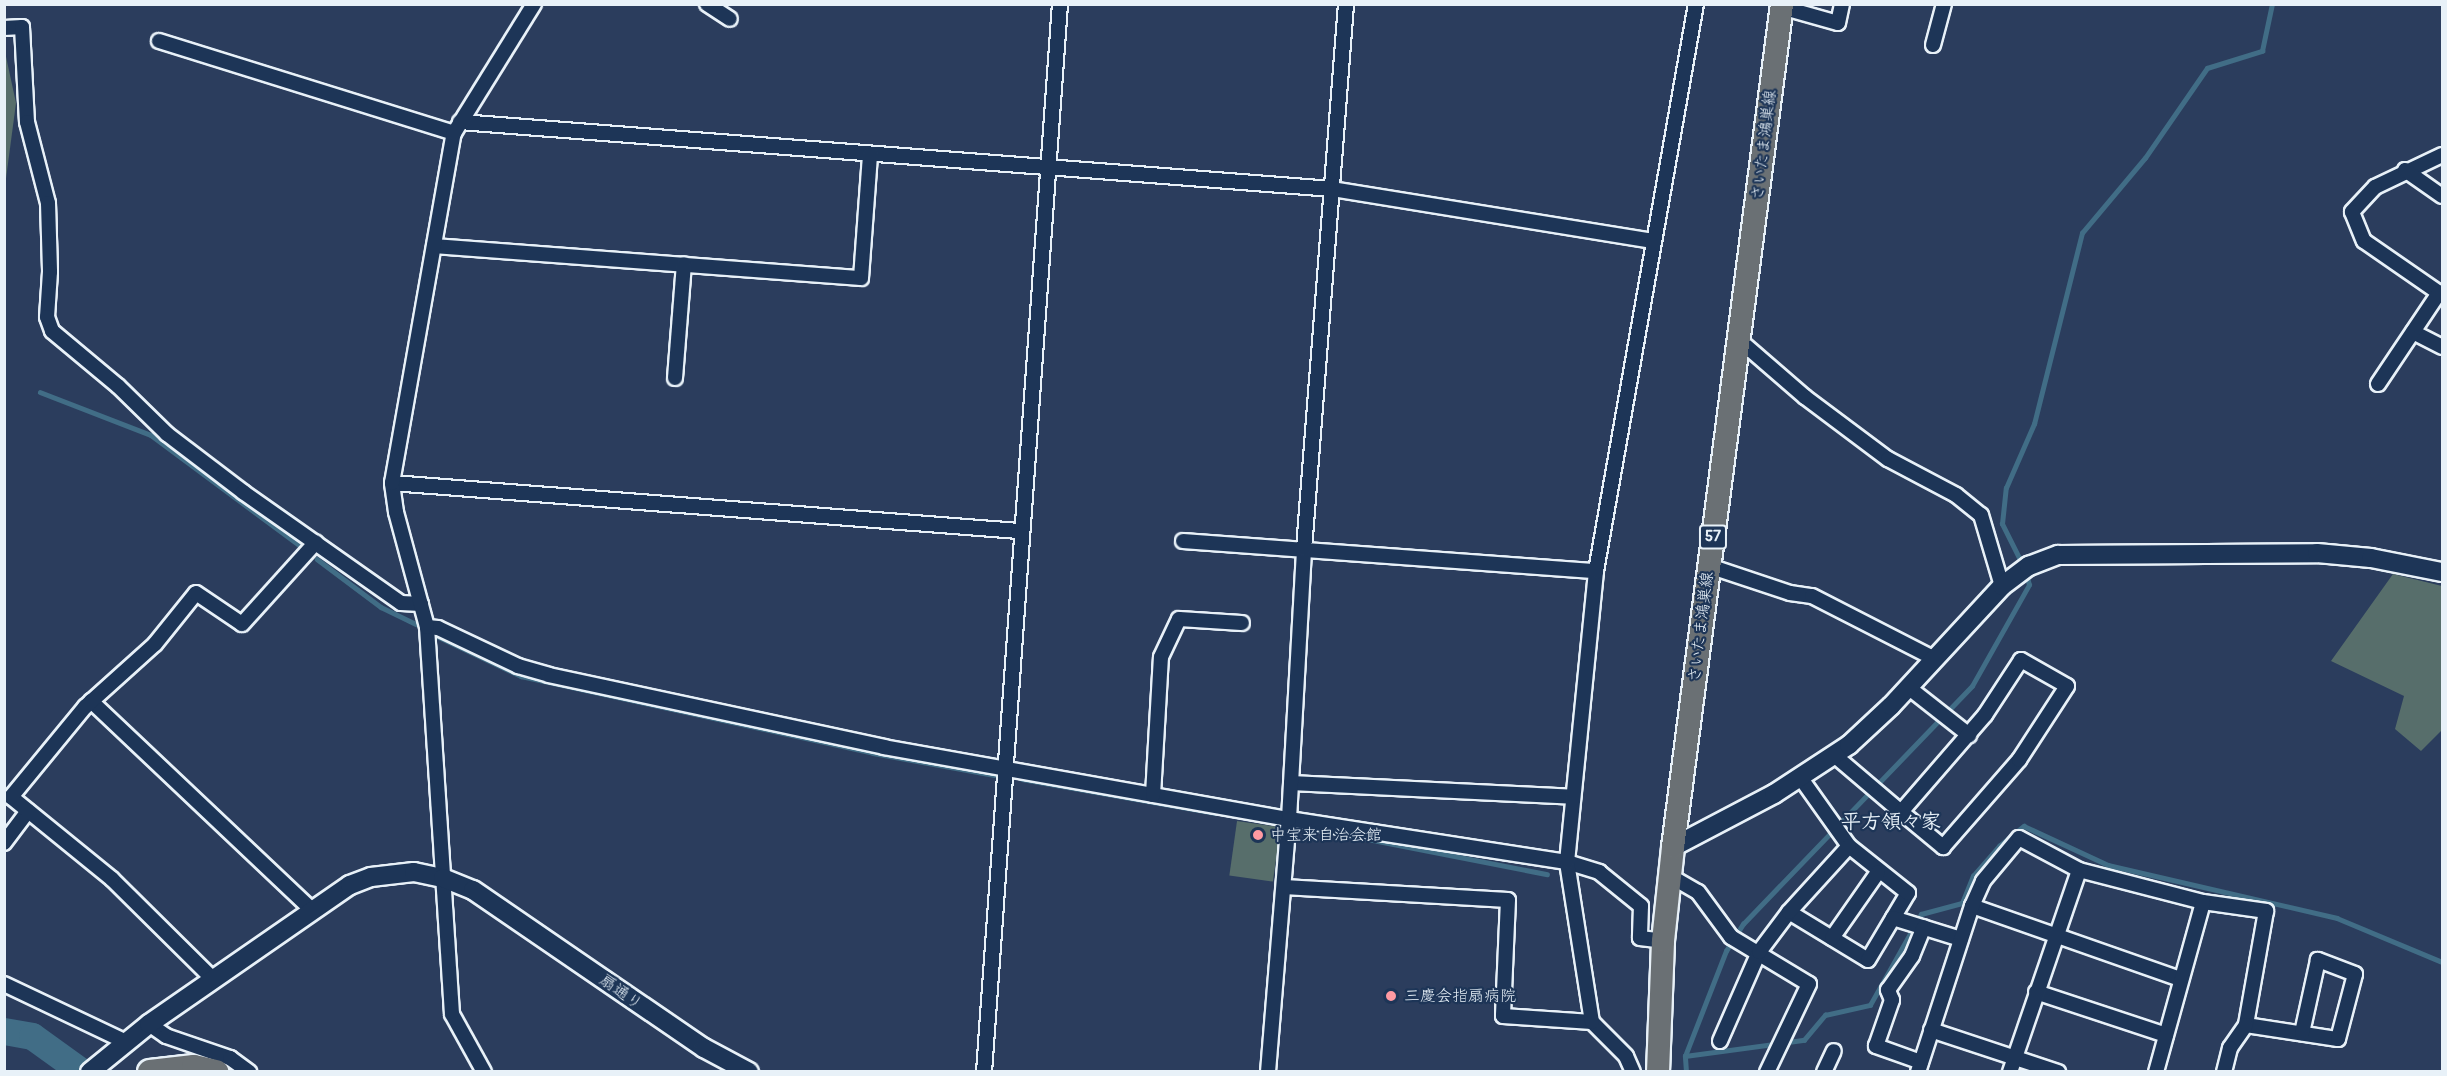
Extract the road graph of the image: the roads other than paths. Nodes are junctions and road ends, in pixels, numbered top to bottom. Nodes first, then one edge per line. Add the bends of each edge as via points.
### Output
1 (534, 4) edge
2 (707, 4) edge
3 (1060, 4) edge
4 (1346, 4) edge
5 (1696, 4) edge
6 (1842, 4) edge
7 (1944, 4) edge
8 (1782, 6) edge
9 (730, 19) dead end
10 (4, 28) edge
11 (159, 41) dead end
12 (1933, 45) dead end
13 (457, 127) junction
14 (870, 154) junction
15 (2442, 155) edge
16 (1047, 168) junction
17 (2405, 170) junction
18 (1332, 189) junction
19 (2442, 196) edge
20 (1654, 241) junction
21 (434, 246) junction
22 (684, 264) junction
23 (2441, 294) edge
24 (2413, 332) junction
25 (1738, 339) junction
26 (2442, 347) edge
27 (675, 378) dead end
28 (2378, 384) dead end
29 (392, 483) junction
30 (1019, 531) junction
31 (1183, 541) dead end
32 (316, 542) junction
33 (1304, 549) junction
34 (1709, 566) junction
35 (1596, 571) junction
36 (2442, 572) edge
37 (2002, 586) junction
38 (421, 604) junction
39 (1242, 623) dead end
40 (427, 627) junction
41 (1935, 659) junction
42 (1908, 687) junction
43 (91, 701) junction
44 (1969, 735) junction
45 (1834, 755) junction
46 (1005, 770) junction
47 (1800, 777) junction
48 (1291, 783) junction
49 (1153, 795) junction
50 (1574, 797) junction
51 (28, 811) junction
52 (1901, 812) junction
53 (1289, 819) junction
54 (4, 843) edge
55 (1850, 846) junction
56 (1673, 847) junction
57 (1567, 862) junction
58 (2079, 870) junction
59 (1878, 872) junction
60 (1670, 876) junction
61 (443, 878) junction
62 (1284, 887) junction
63 (2203, 902) junction
64 (1972, 906) junction
65 (312, 910) junction
66 (1789, 912) junction
67 (1893, 918) junction
68 (1924, 927) junction
69 (2054, 937) junction
70 (1832, 938) junction
71 (1961, 939) junction
72 (1663, 941) junction
73 (1760, 952) junction
74 (2181, 979) junction
75 (214, 981) junction
76 (4, 984) edge
77 (2036, 992) junction
78 (1592, 1022) junction
79 (149, 1024) junction
80 (2246, 1025) junction
81 (1931, 1030) junction
82 (2302, 1033) junction
83 (2166, 1035) junction
84 (1720, 1041) dead end
85 (126, 1042) junction
86 (1834, 1051) dead end
87 (2014, 1057) junction
88 (97, 1066) edge
89 (1919, 1067) edge
90 (150, 1071) edge
91 (216, 1071) edge
92 (249, 1071) edge
93 (484, 1071) edge
94 (749, 1071) edge
95 (984, 1071) edge
96 (1268, 1071) edge
97 (1633, 1071) edge
98 (1658, 1071) edge
99 (1767, 1071) edge
100 (1824, 1071) edge
101 (2010, 1071) edge
102 (2058, 1071) edge
103 (2156, 1071) edge
104 (2224, 1071) edge

1 - 13 street
2 - 9 street
3 - 16 street
4 - 18 street
5 - 20 street
6 - 8 street via 1838,22
7 - 12 street
8 - 25 main road, さいたま鴻巣線 / 57
10 - 32 street via 22,27 27,122 48,203 47,317 52,332 110,379 167,434
11 - 13 street
13 - 14 street
13 - 21 street
14 - 16 street
14 - 22 street via 861,278
15 - 17 street
16 - 18 street
16 - 30 street
17 - 19 street
17 - 23 street via 2375,187 2352,212 2364,241
18 - 20 street
18 - 33 street
20 - 35 street
21 - 22 street
21 - 29 street
22 - 27 street
23 - 24 street
24 - 26 street
24 - 28 street
25 - 34 main road, さいたま鴻巣線 / 57
25 - 37 street via 1805,397 1888,459 1956,495 1981,515
29 - 30 street
29 - 38 street
30 - 46 street
31 - 33 street
32 - 38 street via 401,603
32 - 43 street via 242,624 196,593 155,644
33 - 35 street
33 - 48 street
34 - 41 street via 1790,593 1812,596
34 - 56 main road, さいたま鴻巣線 / 57
35 - 50 street
36 - 37 street via 2371,558 2317,553 2114,552 2058,555 2029,566
37 - 41 street
38 - 40 street
39 - 49 street via 1179,619 1161,657
40 - 46 street via 438,628 518,666 549,675
40 - 61 street
41 - 42 street
42 - 44 street
42 - 45 street
43 - 51 street via 11,797
43 - 65 street
44 - 52 street
44 - 52 street via 2021,660 2067,686 2019,760 1943,848
45 - 47 street
45 - 52 street
46 - 49 street
46 - 95 street
47 - 55 street
47 - 56 street
48 - 50 street
48 - 53 street
49 - 53 street
50 - 57 street
51 - 54 street
51 - 75 street via 112,879
53 - 57 street
53 - 62 street
55 - 59 street
55 - 66 street
56 - 60 main road, さいたま鴻巣線 / 57
57 - 72 street via 1599,872 1641,906 1640,938
57 - 78 street
58 - 63 street
58 - 64 street via 2019,838 1983,881
58 - 69 street
59 - 67 street via 1908,893
59 - 70 street
60 - 72 main road, さいたま鴻巣線 / 57
60 - 73 street via 1698,892 1731,937
61 - 65 street, 扇通り via 414,872 371,877 350,885
61 - 93 street via 452,1014
61 - 94 street, 扇通り via 467,887 704,1048
62 - 78 street via 1508,900 1503,1016
62 - 96 street
63 - 74 street
63 - 80 street via 2266,911
64 - 69 street
64 - 71 street
65 - 75 street, 扇通り
66 - 70 street
66 - 73 street
67 - 68 street
67 - 70 street via 1868,960
68 - 71 street
68 - 89 street via 1912,956 1888,990 1892,1000 1876,1046
69 - 74 street
69 - 77 street
71 - 81 street
72 - 98 main road, さいたま鴻巣線 / 57
73 - 84 street
73 - 99 street via 1809,984
74 - 83 street
75 - 79 street, 扇通り
76 - 85 street
77 - 83 street
77 - 87 street
78 - 97 street via 1626,1056
79 - 85 street, 扇通り
79 - 92 street via 166,1036 230,1058
80 - 82 street
80 - 104 street via 2230,1048
81 - 87 street
81 - 89 street
82 - 82 street via 2338,1039 2355,974 2318,960
83 - 103 street
85 - 88 street, 扇通り
86 - 100 street
87 - 101 street
87 - 102 street
90 - 91 highway via 194,1067

